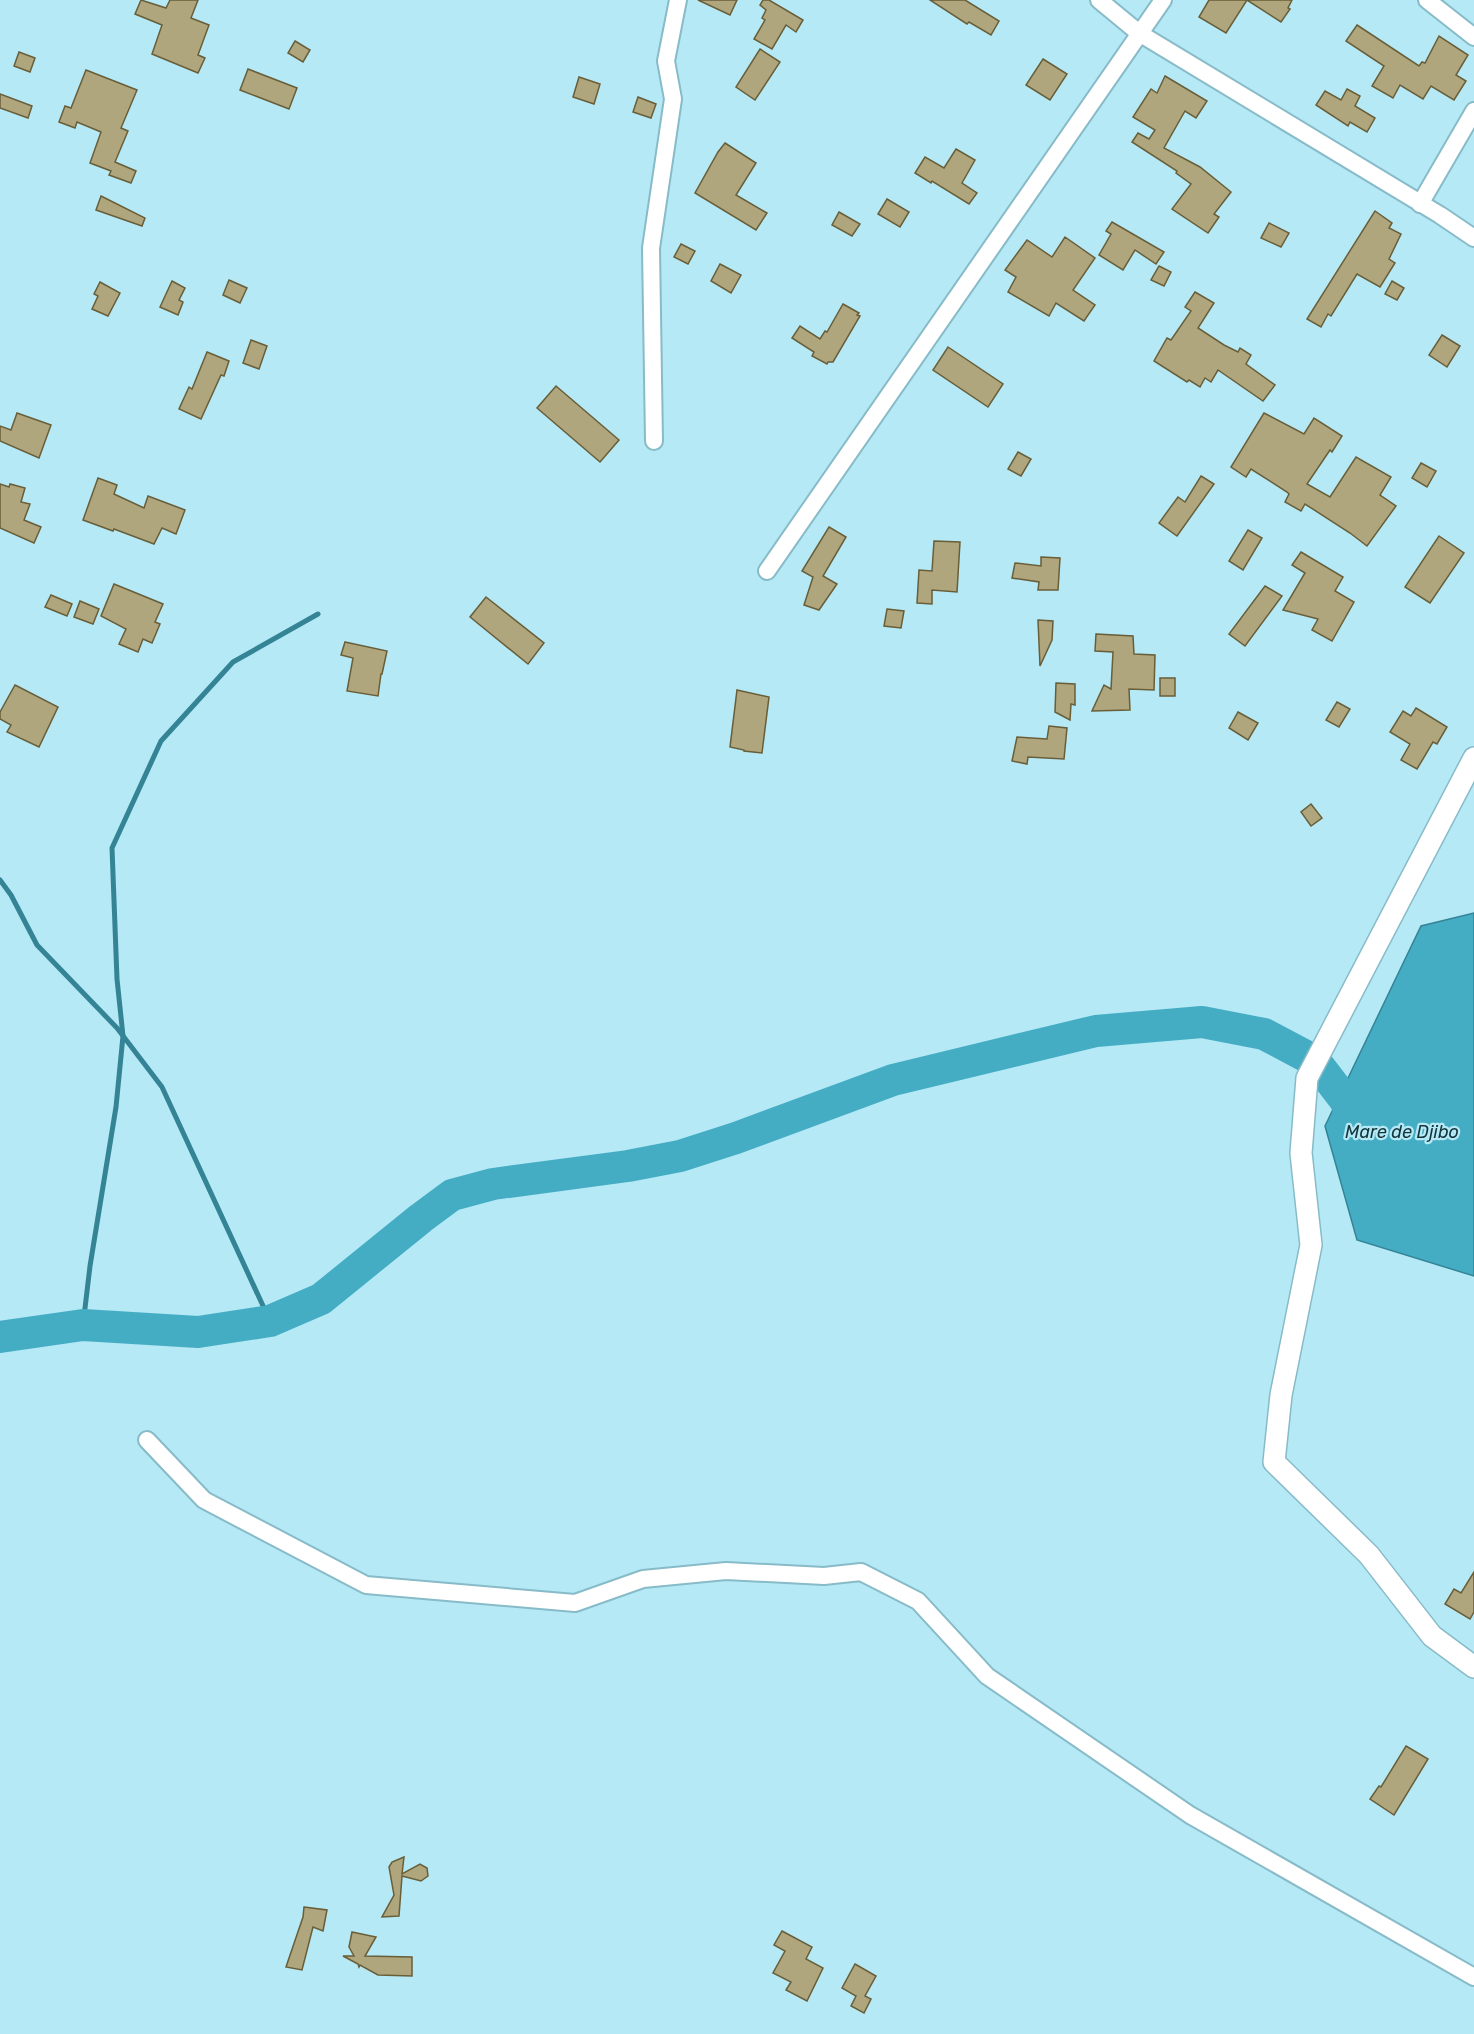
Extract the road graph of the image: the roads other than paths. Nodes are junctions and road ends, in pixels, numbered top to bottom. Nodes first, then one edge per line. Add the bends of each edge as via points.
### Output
1 (678, 0) edge
2 (1099, 0) edge
3 (1163, 0) edge
4 (1426, 0) edge
5 (1139, 33) junction
6 (1474, 37) edge
7 (1474, 111) edge
8 (1420, 204) junction
9 (1474, 238) edge
10 (654, 441) dead end
11 (767, 571) dead end
12 (1474, 758) edge
13 (147, 1440) dead end
14 (1474, 1667) edge
15 (1474, 1977) edge

1 - 10 street via 666,61 674,99 651,248
2 - 5 street
3 - 5 street
4 - 6 street
5 - 8 street
5 - 11 street
7 - 8 street
8 - 9 street
12 - 14 street via 1307,1078 1301,1153 1311,1245 1281,1395 1274,1462 1369,1555 1432,1636
13 - 15 street via 204,1500 366,1585 574,1603 643,1579 726,1571 824,1576 861,1572 918,1601 987,1676 1190,1815

